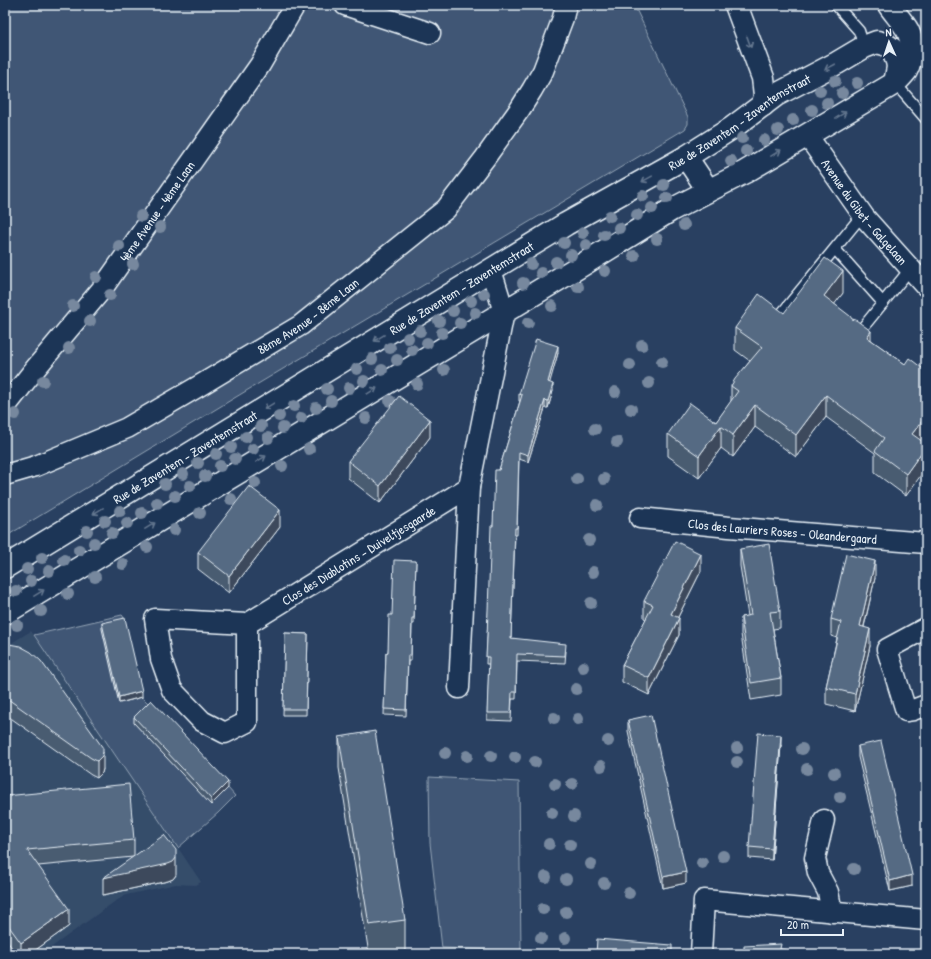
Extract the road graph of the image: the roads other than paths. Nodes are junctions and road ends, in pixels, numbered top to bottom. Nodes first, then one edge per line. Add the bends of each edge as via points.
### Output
1 (295, 5) edge
2 (345, 5) edge
3 (566, 5) edge
4 (736, 5) edge
5 (836, 5) edge
6 (893, 10) edge
7 (430, 33) dead end
8 (864, 47) junction
9 (895, 83) junction
10 (763, 105) junction
11 (926, 118) edge
12 (807, 135) junction
13 (686, 157) junction
14 (708, 190) junction
15 (863, 214) junction
16 (835, 249) junction
17 (911, 268) junction
18 (491, 270) junction
19 (926, 286) edge
20 (883, 303) junction
21 (504, 312) junction
22 (778, 318) edge
23 (856, 336) edge
24 (5, 407) edge
25 (5, 475) edge
26 (469, 486) junction
27 (640, 518) dead end
28 (926, 543) edge
29 (5, 567) edge
30 (5, 613) edge
31 (247, 624) junction
32 (926, 628) edge
33 (459, 688) dead end
34 (926, 705) edge
35 (824, 820) dead end
36 (832, 912) junction
37 (926, 920) edge
38 (701, 954) edge

1 - 24 street, 4ème Avenue - 4ème Laan via 260,65 102,289
2 - 7 street
3 - 25 street, 8ème Avenue - 8ème Laan via 542,71 532,90 446,209 301,325 127,428 36,466
4 -> 10 main road via 763,78
5 - 8 lane via 859,31
6 - 9 main road via 908,31 912,49 905,72
8 - 9 main road, Rue de Zaventem - Zaventemstraat via 877,42 892,49 898,67
8 -> 10 main road, Rue de Zaventem - Zaventemstraat via 776,95
9 - 11 lane
12 -> 9 main road
10 - 13 main road, Rue de Zaventem - Zaventemstraat
14 -> 12 main road via 745,172
12 - 15 street, Avenue du Gibet - Galgelaan
13 - 14 main road
13 -> 18 main road, Rue de Zaventem - Zaventemstraat via 566,224
14 - 21 main road
15 - 16 lane
15 - 17 street, Avenue du Gibet - Galgelaan
16 - 20 lane
16 - 22 lane
17 - 19 street, Avenue du Gibet - Galgelaan
17 - 20 lane
18 - 21 street
18 -> 29 main road, Rue de Zaventem - Zaventemstraat
20 - 23 lane
21 - 26 street
30 -> 21 main road
26 - 31 street, Clos des Diablotins - Duiveltjesgaarde
26 - 33 street
27 - 28 street, Clos des Lauriers Roses - Oleandergaard
31 - 31 street via 155,619 161,659 172,690 202,721 225,733 247,722
32 - 34 street via 887,649 906,711
35 - 36 street via 815,858 818,873 828,892
36 - 37 street
36 - 38 street via 704,900

